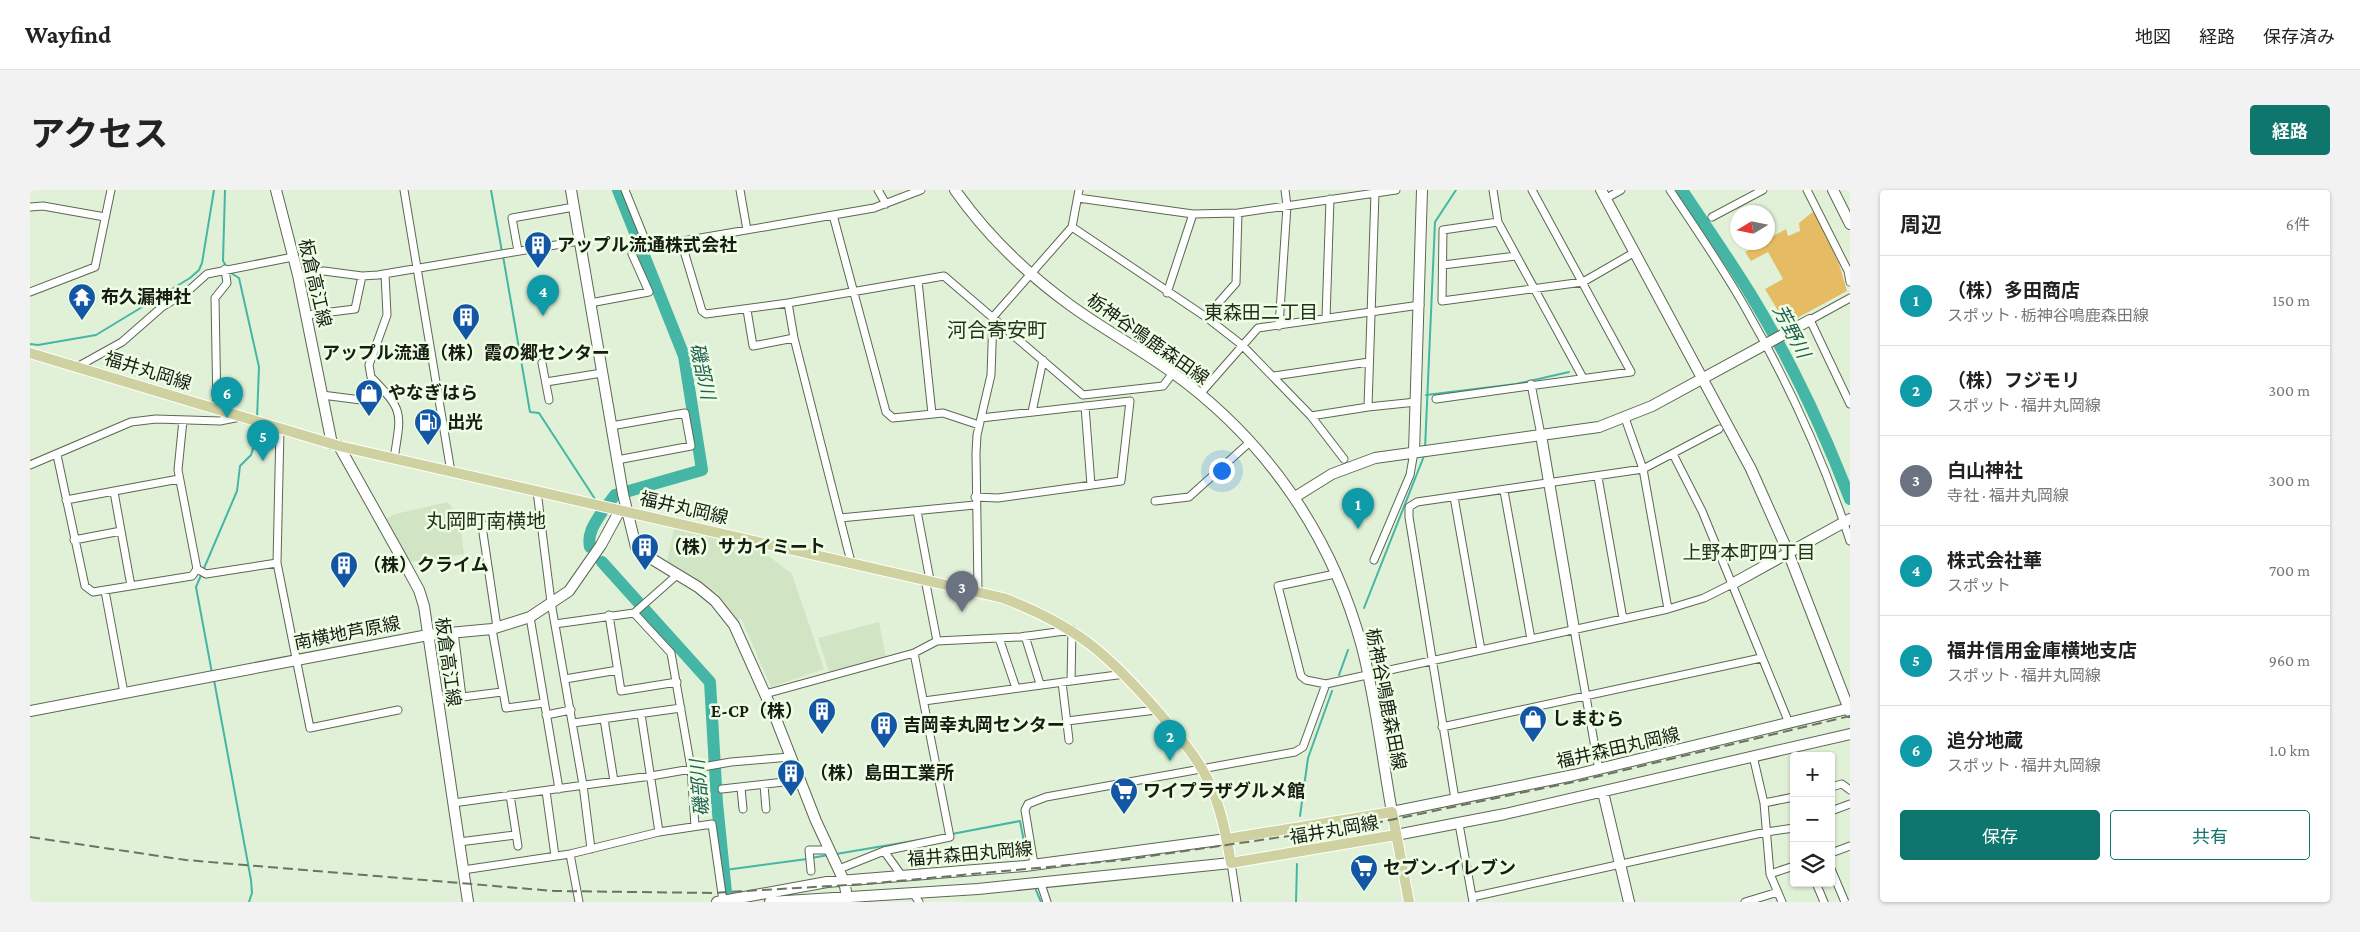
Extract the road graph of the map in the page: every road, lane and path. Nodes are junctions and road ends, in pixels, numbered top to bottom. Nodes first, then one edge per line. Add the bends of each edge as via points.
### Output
1 (110, 190) edge
2 (276, 190) edge
3 (404, 190) edge
4 (571, 190) edge
5 (625, 190) edge
6 (740, 190) edge
7 (878, 190) edge
8 (921, 190) edge
9 (955, 190) edge
10 (1079, 190) edge
11 (1285, 190) edge
12 (1396, 190) edge
13 (1422, 190) edge
14 (1493, 190) edge
15 (1532, 190) edge
16 (1621, 190) edge
17 (1670, 190) edge
18 (1763, 190) edge
19 (1807, 190) edge
20 (1833, 190) edge
21 (1375, 193) junction
22 (1603, 194) edge
23 (1078, 198) junction
24 (1330, 199) junction
25 (886, 204) junction
26 (1287, 206) junction
27 (574, 207) junction
28 (30, 208) edge
29 (1238, 213) junction
30 (1193, 214) junction
31 (833, 215) junction
32 (1712, 217) dead end
33 (105, 218) junction
34 (1498, 222) junction
35 (1850, 224) edge
36 (1072, 227) junction
37 (747, 230) junction
38 (579, 241) junction
39 (681, 242) junction
40 (518, 251) junction
41 (1634, 252) junction
42 (632, 254) dead end
43 (293, 256) junction
44 (1516, 256) junction
45 (1443, 265) junction
46 (225, 269) junction
47 (417, 269) junction
48 (386, 274) junction
49 (1031, 274) junction
50 (298, 275) junction
51 (362, 276) junction
52 (918, 281) junction
53 (1583, 282) junction
54 (1850, 282) edge
55 (1536, 289) junction
56 (30, 292) edge
57 (854, 292) junction
58 (1167, 292) junction
59 (1850, 298) edge
60 (590, 303) junction
61 (788, 303) junction
62 (1420, 305) junction
63 (747, 310) junction
64 (1370, 312) junction
65 (307, 315) junction
66 (994, 317) junction
67 (1206, 317) junction
68 (1326, 318) junction
69 (1810, 320) junction
70 (1279, 326) junction
71 (794, 338) junction
72 (1767, 344) junction
73 (1242, 345) junction
74 (30, 353) edge
75 (1043, 360) junction
76 (1369, 362) junction
77 (542, 363) dead end
78 (78, 367) junction
79 (602, 373) junction
80 (1173, 373) junction
81 (1274, 376) junction
82 (1583, 378) junction
83 (1702, 378) junction
84 (546, 382) junction
85 (1531, 384) junction
86 (383, 390) junction
87 (1200, 394) junction
88 (322, 396) junction
89 (1436, 399) dead end
90 (549, 400) dead end
91 (1416, 402) junction
92 (1850, 404) edge
93 (1085, 406) junction
94 (1368, 407) junction
95 (217, 409) junction
96 (1032, 412) junction
97 (932, 414) junction
98 (1311, 416) junction
99 (242, 417) junction
100 (1625, 418) junction
101 (183, 420) junction
102 (980, 421) junction
103 (611, 426) junction
104 (1719, 428) dead end
105 (280, 429) junction
106 (1541, 435) junction
107 (1250, 442) junction
108 (335, 445) junction
109 (1417, 452) junction
110 (1673, 454) junction
111 (57, 455) junction
112 (394, 459) junction
113 (1344, 459) dead end
114 (617, 460) junction
115 (30, 465) edge
116 (1643, 469) junction
117 (451, 472) junction
118 (1598, 477) junction
119 (179, 479) junction
120 (1549, 484) junction
121 (1091, 485) junction
122 (537, 491) junction
123 (1504, 491) junction
124 (114, 492) junction
125 (975, 497) junction
126 (1454, 497) junction
127 (1295, 498) junction
128 (66, 500) junction
129 (1154, 501) dead end
130 (975, 506) junction
131 (623, 510) junction
132 (917, 511) junction
133 (541, 517) junction
134 (840, 518) junction
135 (1847, 520) edge
136 (121, 531) junction
137 (74, 540) junction
138 (1850, 541) edge
139 (1788, 552) junction
140 (1374, 560) dead end
141 (851, 562) junction
142 (277, 563) junction
143 (197, 569) junction
144 (1335, 574) junction
145 (677, 575) junction
146 (928, 580) junction
147 (1732, 584) junction
148 (131, 586) junction
149 (105, 590) junction
150 (978, 590) junction
151 (552, 602) junction
152 (639, 609) junction
153 (1668, 609) junction
154 (609, 615) junction
155 (530, 617) junction
156 (1623, 619) junction
157 (555, 624) junction
158 (495, 628) junction
159 (1574, 629) junction
160 (1072, 630) junction
161 (454, 632) junction
162 (428, 635) junction
163 (1025, 636) junction
164 (999, 638) junction
165 (1531, 639) junction
166 (937, 641) junction
167 (1481, 650) junction
168 (914, 653) junction
169 (1761, 658) junction
170 (297, 659) junction
171 (1433, 661) junction
172 (618, 670) junction
173 (1125, 674) junction
174 (1368, 675) junction
175 (565, 679) junction
176 (1071, 680) junction
177 (677, 682) junction
178 (1062, 682) junction
179 (1040, 684) junction
180 (1326, 684) junction
181 (1016, 688) junction
182 (502, 692) junction
183 (124, 693) junction
184 (765, 694) junction
185 (462, 697) junction
186 (1585, 697) junction
187 (438, 700) junction
188 (924, 701) junction
189 (544, 703) junction
190 (681, 708) junction
191 (398, 710) dead end
192 (571, 710) junction
193 (1156, 710) junction
194 (1849, 710) edge
195 (30, 711) edge
196 (641, 714) junction
197 (546, 715) junction
198 (604, 719) junction
199 (1067, 721) junction
200 (573, 723) junction
201 (1789, 723) junction
202 (1442, 727) junction
203 (1850, 734) edge
204 (1069, 740) dead end
205 (1753, 756) junction
206 (790, 757) junction
207 (691, 768) junction
208 (1202, 769) junction
209 (1599, 770) junction
210 (651, 776) junction
211 (801, 780) junction
212 (614, 781) junction
213 (583, 785) junction
214 (764, 785) junction
215 (1835, 786) edge
216 (559, 788) junction
217 (741, 788) junction
218 (546, 790) junction
219 (722, 790) dead end
220 (1850, 790) edge
221 (1603, 792) junction
222 (510, 795) junction
223 (1790, 798) edge
224 (1455, 799) junction
225 (452, 803) junction
226 (1764, 803) junction
227 (1850, 804) edge
228 (743, 809) dead end
229 (766, 809) dead end
230 (1835, 810) edge
231 (1392, 812) junction
232 (1459, 824) junction
233 (695, 826) junction
234 (1790, 829) edge
235 (659, 832) junction
236 (1766, 832) junction
237 (516, 835) junction
238 (1396, 835) junction
239 (1227, 839) junction
240 (458, 842) junction
241 (518, 846) dead end
242 (1850, 846) edge
243 (591, 849) junction
244 (830, 850) junction
245 (884, 851) junction
246 (1835, 852) edge
247 (570, 854) junction
248 (555, 856) junction
249 (1231, 863) junction
250 (1620, 863) junction
251 (1034, 864) junction
252 (1790, 867) edge
253 (839, 869) junction
254 (463, 870) junction
255 (811, 871) dead end
256 (1770, 874) junction
257 (902, 876) junction
258 (1835, 878) edge
259 (844, 881) junction
260 (1041, 884) junction
261 (1818, 887) edge
262 (1778, 892) junction
263 (913, 893) junction
264 (848, 899) edge
265 (861, 899) edge
266 (1473, 899) edge
267 (1757, 900) edge
268 (723, 901) edge
269 (468, 902) edge
270 (579, 902) edge
271 (770, 902) edge
272 (919, 902) edge
273 (1047, 902) edge
274 (1237, 902) edge
275 (1409, 902) edge
276 (1629, 902) edge
277 (1744, 902) edge
278 (1782, 902) edge
279 (1824, 902) edge
280 (1845, 902) edge

1 - 33 street
2 - 43 main road, 板倉高江線
3 - 47 street
4 - 27 main road
5 - 39 street via 648,247
6 - 37 street
7 - 25 street
8 - 25 street
9 - 49 main road, 栃神谷鳴鹿森田線 via 979,222
10 - 23 street
11 - 26 street
12 - 21 street
13 - 62 main road
14 - 34 street
15 - 53 street
16 - 22 street
17 - 72 street
18 - 32 street
19 - 54 street via 1848,271
20 - 35 main road
21 - 24 street
21 - 64 street
22 - 41 main road
23 - 30 street
23 - 36 street
24 - 26 street
24 - 68 street
25 - 31 street
26 - 29 street
26 - 70 street
27 - 38 main road
27 - 40 street via 512,218
28 - 33 street via 44,206
29 - 30 street
29 - 67 street via 1236,283
30 - 58 street
31 - 37 street
31 - 57 street
33 - 56 street via 95,267
34 - 44 street
34 - 45 street via 1443,230
36 - 49 street
36 - 58 street
37 - 39 street
38 - 40 street
38 - 60 main road
39 - 63 street via 702,311 706,314
40 - 47 street
41 - 53 street
41 - 83 main road
42 - 60 street via 649,292
43 - 46 street
43 - 50 main road, 板倉高江線
44 - 45 street
44 - 55 street
45 - 55 street via 1442,301
46 - 78 street via 207,274 122,342
46 - 95 street via 226,283 215,298
47 - 48 street
47 - 117 street
48 - 51 street
48 - 86 street via 387,315 369,365 371,377
49 - 66 street
49 - 80 main road, 栃神谷鳴鹿森田線 via 1070,305
50 - 51 street via 324,271
50 - 65 main road, 板倉高江線
51 - 65 street via 355,309
52 - 57 street
52 - 66 street via 944,276
52 - 97 street
53 - 55 street
53 - 82 street via 1631,372
55 - 82 street
57 - 61 street
57 - 97 street via 886,412 893,418
58 - 67 street
59 - 69 street
60 - 79 main road
61 - 63 street
61 - 71 street
62 - 64 street
62 - 91 main road
63 - 71 street via 753,346
64 - 68 street
64 - 76 street
65 - 88 main road, 板倉高江線
66 - 75 street
66 - 102 street via 991,375
67 - 73 street
68 - 70 street
69 - 72 main road
69 - 92 street
70 - 73 street via 1258,328
71 - 134 street
72 - 83 main road
72 - 135 street
73 - 81 street
73 - 87 street
74 - 78 main road, 福井丸岡線
75 - 80 street via 1083,394 1163,386
75 - 96 street
76 - 81 street
76 - 94 street
77 - 84 street
78 - 95 main road, 福井丸岡線
79 - 84 street
79 - 103 main road
80 - 87 main road, 栃神谷鳴鹿森田線
81 - 98 street
82 - 85 street
83 - 100 main road
83 - 139 main road via 1751,469
84 - 90 street
85 - 89 street
85 - 106 street
86 - 88 street via 369,401
86 - 112 street via 398,413
87 - 107 main road, 栃神谷鳴鹿森田線
88 - 108 main road, 板倉高江線
91 - 94 street
91 - 109 main road
93 - 96 street
93 - 121 street
93 - 121 street via 1130,401 1121,481
94 - 98 street
95 - 99 main road, 福井丸岡線
96 - 102 street
97 - 102 street via 943,413
98 - 113 street
99 - 101 street via 220,421
99 - 105 main road, 福井丸岡線
100 - 106 main road via 1599,426
100 - 116 street
101 - 111 street via 131,422
101 - 119 street
102 - 125 street
103 - 114 main road
103 - 114 street via 685,414 690,446
104 - 110 street
105 - 108 main road, 福井丸岡線
105 - 142 street
106 - 109 main road
106 - 120 main road
107 - 127 main road, 栃神谷鳴鹿森田線
107 - 129 street via 1189,497
108 - 112 main road, 福井丸岡線
108 - 162 main road, 板倉高江線 via 419,590
109 - 127 main road via 1352,465
109 - 140 street
110 - 116 street
110 - 147 street via 1702,511
111 - 115 street
111 - 128 street
112 - 117 main road, 福井丸岡線
114 - 131 main road
116 - 118 street
116 - 153 street
117 - 122 main road, 福井丸岡線
118 - 120 street
118 - 156 street
119 - 124 street
119 - 143 street
120 - 123 street
120 - 159 main road
121 - 125 street via 998,498
122 - 131 main road, 福井丸岡線
122 - 133 street
123 - 126 street
123 - 165 street
124 - 128 street
124 - 136 street
125 - 130 street
126 - 167 street
126 - 171 street via 1417,502 1410,507
127 - 144 main road, 栃神谷鳴鹿森田線 via 1321,540
128 - 137 street
130 - 132 street
130 - 150 street
131 - 141 main road, 福井丸岡線
131 - 145 main road via 636,547
131 - 151 main road, 南横地芦原線 via 569,591
132 - 134 street
132 - 146 street
133 - 151 street
133 - 158 street via 482,526
134 - 141 street
135 - 138 street
135 - 139 main road
136 - 137 street
136 - 148 street
137 - 149 street via 85,586 94,592
139 - 147 main road
139 - 194 main road
141 - 146 main road, 福井丸岡線
142 - 143 street via 206,574
142 - 170 street
143 - 148 street via 192,576
144 - 174 main road, 栃神谷鳴鹿森田線 via 1354,622
144 - 180 street via 1278,586 1301,676
145 - 152 street
145 - 184 main road via 715,601 734,624
146 - 150 main road, 福井丸岡線
146 - 166 street
147 - 153 street via 1704,598
147 - 169 street
148 - 149 street
149 - 183 street
150 - 160 main road, 福井丸岡線 via 1023,606
151 - 155 main road, 南横地芦原線
151 - 157 street
152 - 154 street
152 - 177 street via 671,653
153 - 156 street
154 - 157 street
154 - 172 street
155 - 158 main road, 南横地芦原線
155 - 189 street
156 - 159 street
157 - 175 street
158 - 161 main road, 南横地芦原線
158 - 182 street
159 - 165 street
159 - 186 street
160 - 163 street
160 - 173 main road, 福井丸岡線
160 - 176 street
161 - 162 main road, 南横地芦原線
161 - 185 street
162 - 170 main road, 南横地芦原線
162 - 187 main road, 板倉高江線
163 - 164 street
163 - 179 street
164 - 166 street
164 - 181 street
165 - 167 street
166 - 168 street
167 - 171 street
168 - 184 street
168 - 188 street
169 - 186 street
169 - 201 street
170 - 183 main road, 南横地芦原線
170 - 191 street via 310,728
171 - 174 street
171 - 202 street
172 - 175 street
172 - 177 street via 621,691
173 - 176 street
173 - 193 main road, 福井丸岡線
174 - 180 street
174 - 231 main road, 栃神谷鳴鹿森田線
175 - 192 street
176 - 178 street
177 - 190 street
178 - 179 street
178 - 199 street
179 - 181 street
180 - 208 street via 1303,747 1295,752
181 - 188 street
182 - 185 street
182 - 189 street via 506,708
183 - 195 main road, 南横地芦原線
184 - 206 main road
185 - 187 street
186 - 202 street
186 - 209 street
187 - 225 main road, 板倉高江線
188 - 245 street via 950,837
189 - 197 street
190 - 196 street
190 - 207 street
192 - 197 street
192 - 200 street
193 - 199 street
193 - 208 main road, 福井丸岡線
194 - 201 main road, 福井森田丸岡線
196 - 198 street
196 - 210 street
197 - 216 street
198 - 200 street
198 - 212 street
199 - 204 street
200 - 213 street
201 - 209 main road, 福井森田丸岡線
202 - 224 street
203 - 205 main road
205 - 221 main road
205 - 226 street
206 - 207 street
206 - 211 main road
207 - 210 street
207 - 233 street
208 - 239 main road, 福井丸岡線 via 1218,805
208 - 251 street via 1046,797 1030,803 1025,812
209 - 224 main road, 福井森田丸岡線
210 - 212 street
210 - 235 street
211 - 214 street
211 - 244 main road
212 - 213 street
213 - 216 street
213 - 243 street
214 - 217 street
214 - 229 street
215 - 220 street via 1842,784
216 - 218 street
217 - 219 street
217 - 228 street
218 - 222 street
218 - 248 street
221 - 232 main road
221 - 250 main road
222 - 225 street
222 - 237 street
223 - 226 street
224 - 231 main road, 福井森田丸岡線
225 - 240 main road, 板倉高江線
226 - 236 street
227 - 230 street
231 - 238 main road, 福井丸岡線
231 - 239 main road, 福井丸岡線
232 - 238 main road
232 - 266 street
233 - 235 street
233 - 268 street via 712,824
234 - 236 street
235 - 243 street
236 - 250 street
236 - 256 street
237 - 240 street
237 - 241 street
238 - 249 main road, 福井丸岡線
238 - 275 main road
239 - 249 main road, 福井丸岡線
239 - 251 main road, 福井森田丸岡線
240 - 254 main road, 板倉高江線
242 - 246 street
243 - 247 street
244 - 253 main road
244 - 255 street via 809,850
245 - 253 street
245 - 257 street
247 - 248 street
247 - 270 street
248 - 254 street
249 - 260 main road, 福井森田丸岡線
249 - 274 street
250 - 266 street
250 - 276 main road
251 - 257 main road, 福井森田丸岡線
252 - 256 street
253 - 259 main road
254 - 269 main road, 板倉高江線
256 - 262 street
257 - 259 main road, 福井森田丸岡線
258 - 280 street
259 - 264 main road
259 - 268 main road, 福井森田丸岡線
260 - 263 main road, 福井森田丸岡線
260 - 273 street
261 - 279 street
262 - 267 street
262 - 278 street
263 - 265 main road, 福井森田丸岡線
263 - 272 street
264 - 265 main road, 福井森田丸岡線
264 - 271 main road, 福井森田丸岡線
267 - 277 street

